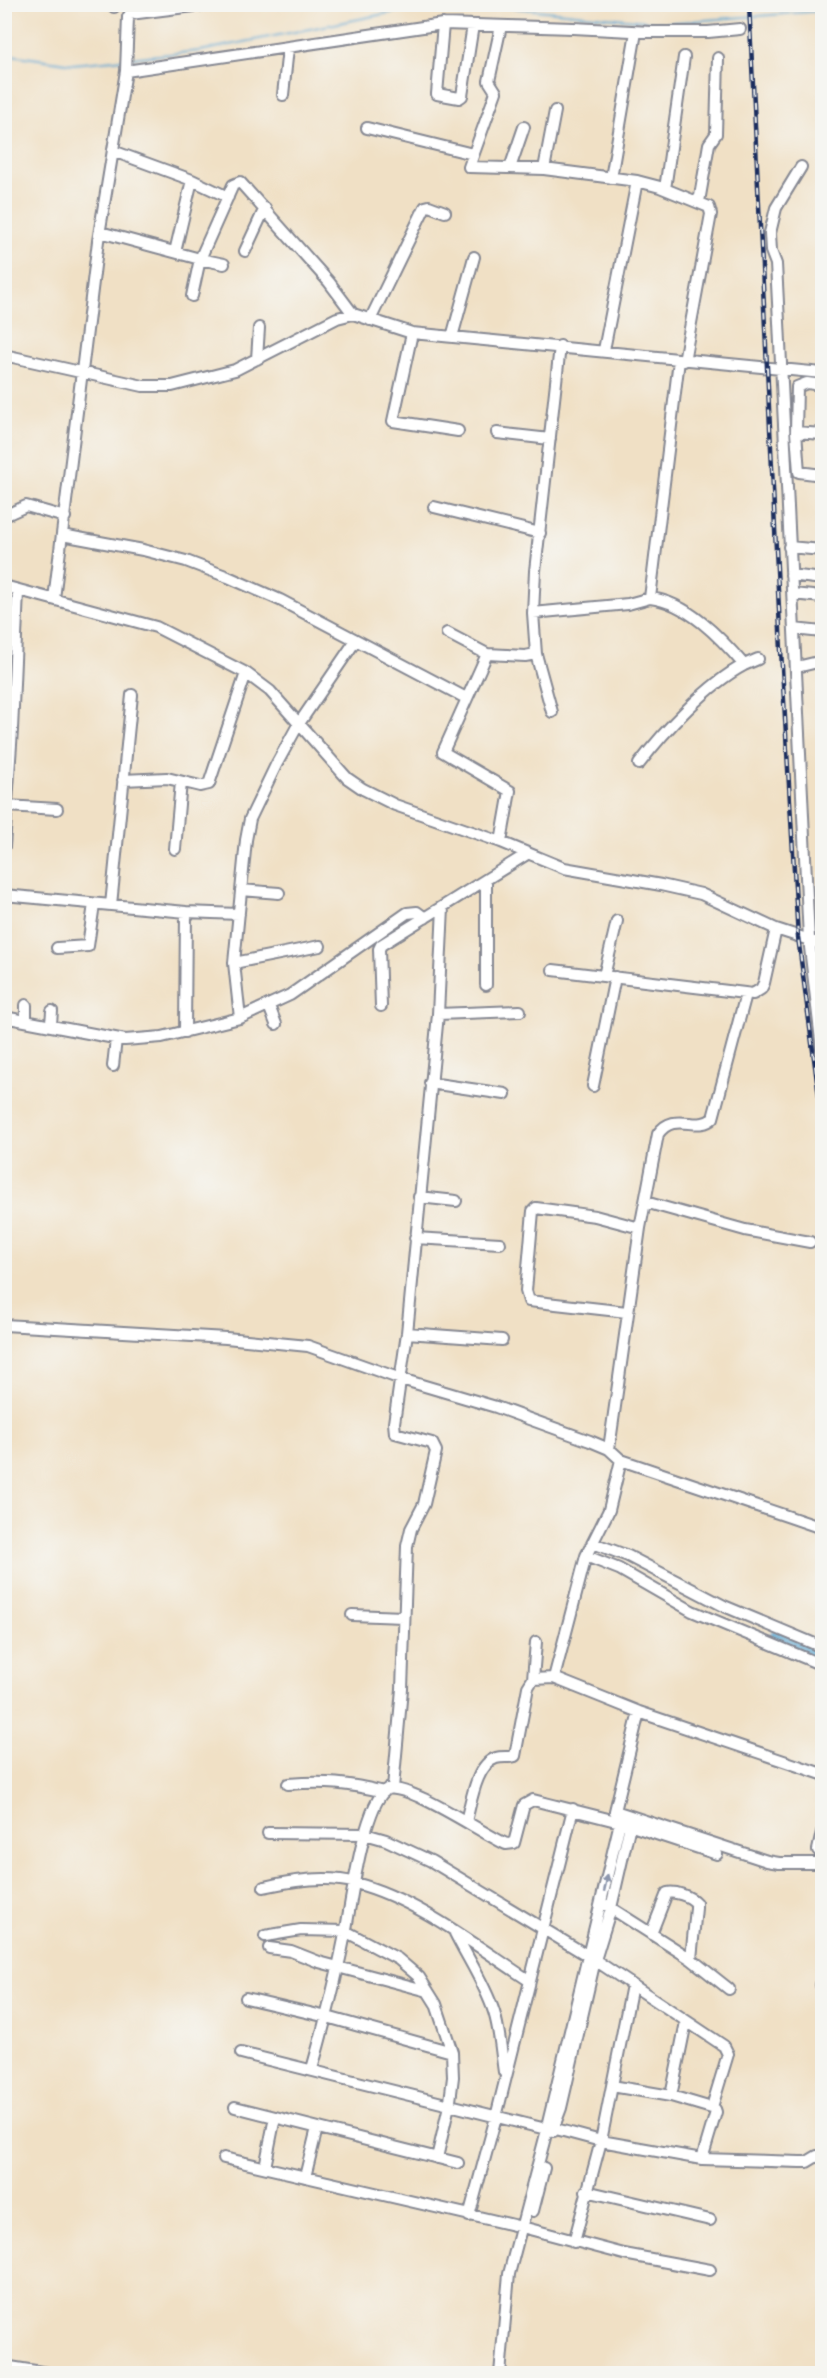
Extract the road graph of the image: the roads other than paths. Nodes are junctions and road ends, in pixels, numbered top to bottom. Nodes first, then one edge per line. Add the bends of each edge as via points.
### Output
1 (210, 4) edge
2 (159, 7) edge
3 (443, 24) junction
4 (473, 25) junction
5 (501, 26) junction
6 (740, 29) dead end
7 (636, 32) junction
8 (288, 48) junction
9 (684, 57) dead end
10 (718, 58) dead end
11 (126, 67) junction
12 (283, 95) dead end
13 (555, 111) dead end
14 (524, 127) dead end
15 (367, 128) dead end
16 (113, 151) junction
17 (473, 154) junction
18 (801, 167) dead end
19 (510, 168) junction
20 (544, 169) junction
21 (612, 178) junction
22 (192, 180) junction
23 (637, 181) junction
24 (665, 189) junction
25 (228, 197) junction
26 (699, 202) junction
27 (265, 208) junction
28 (445, 212) dead end
29 (100, 232) junction
30 (244, 251) dead end
31 (175, 252) junction
32 (474, 257) dead end
33 (200, 259) junction
34 (224, 264) dead end
35 (192, 296) dead end
36 (353, 314) junction
37 (370, 320) junction
38 (259, 328) dead end
39 (412, 333) junction
40 (452, 337) junction
41 (560, 346) junction
42 (604, 350) junction
43 (4, 355) edge
44 (257, 359) junction
45 (682, 360) junction
46 (781, 369) junction
47 (81, 373) junction
48 (822, 373) edge
49 (822, 385) edge
50 (458, 430) dead end
51 (796, 432) junction
52 (497, 433) dead end
53 (822, 434) edge
54 (550, 439) junction
55 (822, 475) edge
56 (434, 507) dead end
57 (4, 516) edge
58 (65, 517) junction
59 (540, 533) junction
60 (62, 535) junction
61 (789, 547) junction
62 (822, 550) edge
63 (791, 575) junction
64 (822, 579) edge
65 (4, 586) edge
66 (18, 591) junction
67 (793, 594) junction
68 (650, 597) junction
69 (822, 597) edge
70 (54, 599) junction
71 (533, 613) junction
72 (794, 629) junction
73 (822, 632) edge
74 (447, 633) dead end
75 (356, 640) junction
76 (487, 654) junction
77 (531, 655) junction
78 (758, 659) dead end
79 (822, 661) edge
80 (742, 662) junction
81 (797, 666) junction
82 (246, 673) junction
83 (132, 695) dead end
84 (466, 698) junction
85 (552, 712) dead end
86 (298, 725) junction
87 (8, 730) edge
88 (639, 764) dead end
89 (123, 780) junction
90 (182, 782) junction
91 (7, 806) junction
92 (57, 809) dead end
93 (505, 843) junction
94 (4, 847) edge
95 (175, 849) dead end
96 (524, 852) junction
97 (486, 880) junction
98 (241, 890) junction
99 (279, 893) dead end
100 (4, 895) edge
101 (94, 904) junction
102 (111, 905) junction
103 (443, 907) junction
104 (186, 912) junction
105 (239, 914) junction
106 (421, 915) junction
107 (617, 921) dead end
108 (776, 929) junction
109 (809, 939) junction
110 (822, 944) edge
111 (320, 946) dead end
112 (57, 948) dead end
113 (234, 963) junction
114 (553, 970) dead end
115 (610, 976) junction
116 (486, 985) dead end
117 (746, 994) junction
118 (26, 1005) dead end
119 (381, 1006) dead end
120 (52, 1011) dead end
121 (520, 1011) dead end
122 (819, 1012) edge
123 (438, 1014) junction
124 (4, 1017) edge
125 (240, 1018) junction
126 (26, 1021) junction
127 (51, 1024) junction
128 (185, 1032) junction
129 (116, 1045) junction
130 (822, 1050) edge
131 (113, 1066) dead end
132 (430, 1083) junction
133 (593, 1086) dead end
134 (506, 1094) dead end
135 (419, 1197) junction
136 (456, 1201) dead end
137 (645, 1202) junction
138 (640, 1227) junction
139 (415, 1238) junction
140 (810, 1242) dead end
141 (500, 1243) dead end
142 (627, 1312) junction
143 (4, 1325) edge
144 (406, 1337) junction
145 (502, 1340) dead end
146 (401, 1379) junction
147 (609, 1449) junction
148 (621, 1460) junction
149 (822, 1528) edge
150 (589, 1550) junction
151 (352, 1615) dead end
152 (403, 1617) junction
153 (536, 1642) dead end
154 (822, 1647) edge
155 (822, 1665) edge
156 (554, 1678) junction
157 (532, 1679) junction
158 (639, 1712) junction
159 (822, 1774) edge
160 (288, 1784) dead end
161 (388, 1790) junction
162 (573, 1809) junction
163 (620, 1818) junction
164 (466, 1821) junction
165 (822, 1832) edge
166 (268, 1833) dead end
167 (365, 1834) junction
168 (818, 1850) dead end
169 (717, 1854) dead end
170 (822, 1863) edge
171 (353, 1882) junction
172 (264, 1887) dead end
173 (606, 1905) junction
174 (543, 1930) junction
175 (345, 1931) junction
176 (292, 1932) junction
177 (454, 1932) junction
178 (651, 1935) junction
179 (265, 1936) dead end
180 (269, 1948) dead end
181 (291, 1951) junction
182 (591, 1958) junction
183 (691, 1959) junction
184 (336, 1966) junction
185 (530, 1981) junction
186 (632, 1985) junction
187 (729, 1989) dead end
188 (428, 1991) junction
189 (246, 1998) dead end
190 (327, 2017) junction
191 (686, 2022) junction
192 (452, 2052) junction
193 (241, 2053) dead end
194 (312, 2069) junction
195 (505, 2079) junction
196 (612, 2086) junction
197 (670, 2096) junction
198 (448, 2102) junction
199 (235, 2107) dead end
200 (712, 2107) junction
201 (497, 2114) junction
202 (275, 2117) junction
203 (550, 2127) junction
204 (317, 2128) junction
205 (601, 2140) junction
206 (224, 2157) dead end
207 (822, 2157) edge
208 (437, 2158) junction
209 (702, 2159) junction
210 (458, 2163) dead end
211 (265, 2167) junction
212 (305, 2177) junction
213 (586, 2192) junction
214 (469, 2217) junction
215 (710, 2220) dead end
216 (520, 2236) junction
217 (574, 2242) junction
218 (710, 2271) dead end
219 (4, 2366) edge
220 (32, 2372) edge
221 (54, 2373) edge
222 (500, 2373) edge

1 - 2 street
2 - 11 street via 130,14
3 - 4 street
3 - 4 street via 437,94 459,98
3 - 8 street
4 - 5 street
5 - 7 street
5 - 17 street via 489,81 496,92
6 - 7 street
7 - 21 street
8 - 11 street
8 - 12 street
9 - 24 street
10 - 26 street via 716,134 709,144
11 - 16 street
13 - 20 street
14 - 19 street
15 - 17 street
16 - 22 street
16 - 29 street
17 - 19 street via 470,168
18 - 46 street via 777,208 770,233 776,264
19 - 20 street
20 - 21 street
21 - 23 street
22 - 25 street
22 - 31 street
23 - 24 street
23 - 42 street
24 - 26 street
25 - 27 street via 233,184 240,182
25 - 33 street
26 - 45 street via 709,207 711,214
27 - 30 street
27 - 36 street
28 - 37 street via 425,207
29 - 31 street
29 - 47 street
31 - 33 street
32 - 40 street
33 - 34 street
33 - 35 street
36 - 37 street
36 - 44 street via 337,318
37 - 39 street
38 - 44 street
39 - 40 street
39 - 50 street via 393,421
40 - 41 street
41 - 42 street
41 - 54 street
42 - 45 street
43 - 47 street
44 - 47 street via 218,375 172,386 143,386
45 - 46 street
45 - 68 street
46 - 48 street
46 - 61 street
47 - 58 street
49 - 51 street via 807,383 797,387
51 - 53 street
51 - 55 street via 799,472
52 - 54 street
54 - 59 street
56 - 59 street
57 - 58 street via 26,506
58 - 60 street
59 - 71 street
60 - 70 street
60 - 75 street via 131,547 201,566 266,592
61 - 62 street
61 - 63 street
63 - 64 street
63 - 67 street
65 - 66 street
66 - 70 street
66 - 87 street
67 - 69 street
67 - 72 street
68 - 71 street via 628,604
68 - 80 street via 693,615
70 - 82 street via 156,627
71 - 77 street
72 - 73 street
72 - 81 street
74 - 76 street
75 - 84 street
75 - 86 street
76 - 77 street
76 - 84 street
77 - 85 street
78 - 80 street
79 - 81 street
80 - 88 street
81 - 109 street
82 - 86 street via 270,691
82 - 90 street via 208,784
83 - 89 street
84 - 93 street via 443,752 510,791
86 - 93 street via 340,771 363,789 395,805
86 - 98 street via 250,819
87 - 91 street
89 - 90 street via 167,778
89 - 102 street
90 - 95 street
91 - 92 street
91 - 94 street
93 - 96 street
96 - 97 street
96 - 108 street via 564,867 701,894
97 - 103 street
97 - 116 street
98 - 99 street
98 - 105 street
100 - 101 street
101 - 102 street
101 - 112 street via 88,946
102 - 104 street
103 - 106 street
103 - 123 street
104 - 105 street
104 - 128 street
105 - 113 street
106 - 119 street via 380,946
106 - 125 street via 407,914 290,995 272,1013
107 - 115 street
108 - 109 street
108 - 117 street via 764,983 758,992
109 - 110 street
109 - 122 street
111 - 113 street
113 - 125 street
114 - 115 street
115 - 117 street
115 - 133 street
117 - 137 street via 713,1118 706,1123 677,1122 663,1128 655,1145
118 - 126 street
120 - 127 street
121 - 123 street
122 - 130 street
123 - 132 street
124 - 126 street
125 - 128 street
126 - 127 street
127 - 129 street
128 - 129 street
129 - 131 street
132 - 134 street
132 - 135 street
135 - 136 street
135 - 139 street
137 - 138 street
137 - 140 street via 745,1230
138 - 142 street
138 - 142 street via 595,1216 533,1210 526,1291 529,1301
139 - 141 street
139 - 144 street
142 - 147 street
143 - 146 street via 300,1345
144 - 145 street
144 - 146 street
146 - 147 street via 496,1407
146 - 152 street via 394,1430 399,1436 435,1447 427,1494 406,1550
147 - 148 street
148 - 149 street
148 - 150 street via 609,1510
150 - 154 street via 628,1556 724,1606
150 - 155 street via 692,1611
150 - 156 street
151 - 152 street
152 - 161 street via 402,1689
153 - 157 street
156 - 157 street
156 - 158 street
157 - 164 street via 526,1692 515,1756 495,1758 485,1764
158 - 159 street
158 - 163 street
160 - 161 street via 324,1781
161 - 164 street via 416,1796
161 - 167 street via 378,1801
162 - 163 street
162 - 164 street via 529,1801 524,1805 511,1845
162 - 174 street
163 - 169 street
163 - 170 street via 767,1861
163 - 173 street
165 - 168 street
166 - 167 street
167 - 171 street
167 - 174 street via 431,1861
171 - 172 street via 307,1880
171 - 175 street
171 - 177 street via 411,1906
173 - 178 street
173 - 182 street
174 - 182 street
174 - 185 street
175 - 176 street
175 - 184 street
175 - 188 street via 410,1967
176 - 179 street
176 - 181 street
177 - 185 street
177 - 195 street via 494,2012
178 - 183 street
178 - 183 street via 667,1893 692,1899 696,1908
180 - 181 street
181 - 184 street
182 - 186 street
182 - 203 street
183 - 187 street
184 - 188 street
184 - 190 street
185 - 195 street
186 - 191 street
186 - 196 street
188 - 192 street
189 - 190 street
190 - 192 street
190 - 194 street
191 - 197 street
191 - 200 street via 727,2050
192 - 198 street
193 - 194 street
194 - 198 street
195 - 201 street
196 - 197 street
196 - 205 street
197 - 200 street
198 - 201 street
198 - 208 street
199 - 202 street
200 - 209 street via 716,2112
201 - 203 street
201 - 214 street
202 - 204 street
202 - 211 street
203 - 205 street
203 - 216 street via 539,2190
204 - 208 street
204 - 212 street
205 - 209 street
205 - 213 street
206 - 211 street
207 - 209 street via 807,2162
208 - 210 street
211 - 212 street
212 - 214 street
213 - 215 street
213 - 217 street
214 - 216 street
216 - 217 street
216 - 222 street via 509,2274
217 - 218 street
219 - 220 street
220 - 221 street

